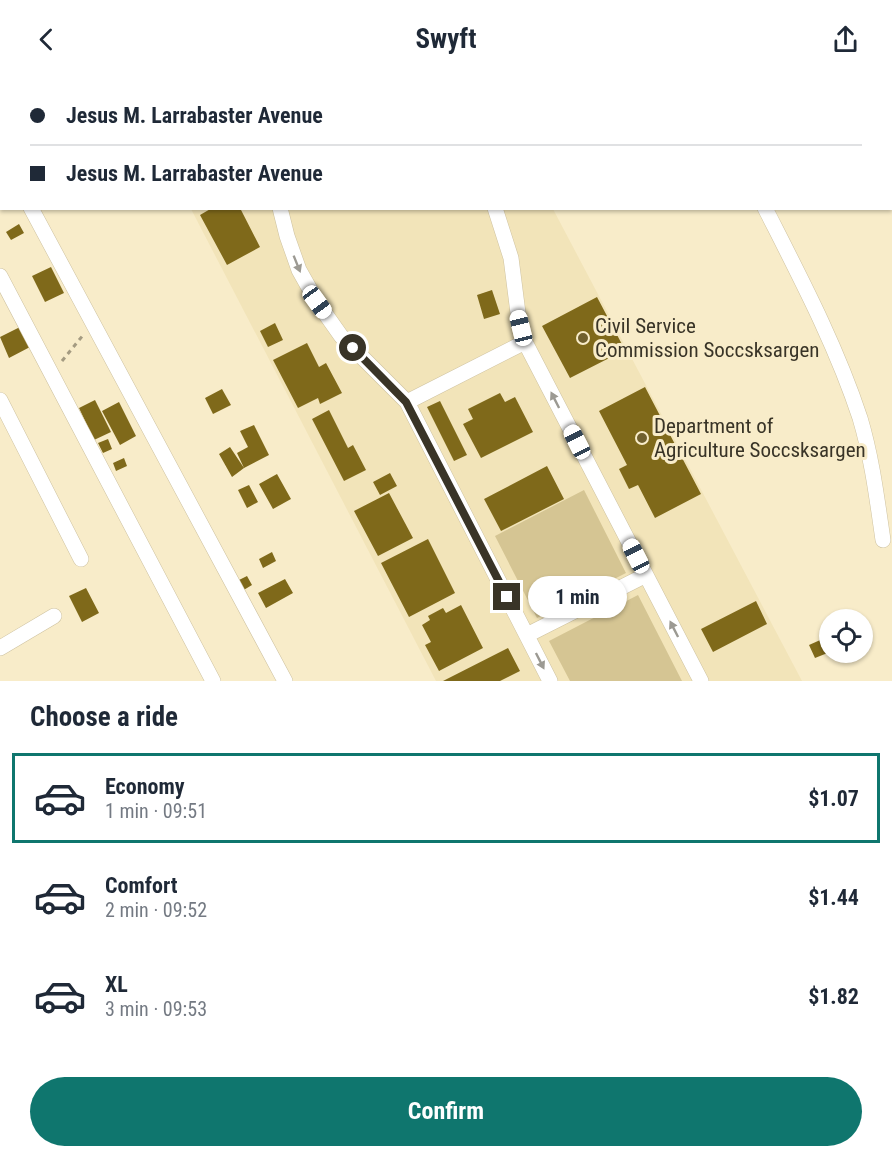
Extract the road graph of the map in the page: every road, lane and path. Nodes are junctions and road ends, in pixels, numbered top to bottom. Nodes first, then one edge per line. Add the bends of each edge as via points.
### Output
1 (32, 210) edge
2 (280, 210) edge
3 (496, 210) edge
4 (766, 210) edge
5 (0, 276) edge
6 (93, 324) junction
7 (525, 342) junction
8 (52, 376) junction
9 (0, 400) edge
10 (406, 402) junction
11 (883, 540) dead end
12 (81, 559) dead end
13 (646, 575) junction
14 (54, 616) dead end
15 (527, 635) junction
16 (0, 648) edge
17 (213, 681) edge
18 (285, 681) edge
19 (550, 681) edge
20 (701, 681) edge

1 - 6 street
2 -> 10 street via 299,270 317,302 341,336
3 - 7 street via 512,258
4 - 11 street via 819,316 850,390 874,475
5 - 8 street
6 - 8 path
6 - 18 street
7 - 10 street
13 -> 7 street
8 - 17 street
9 - 12 street
10 - 15 street
13 - 15 street
20 -> 13 street
14 - 16 street
15 -> 19 street

